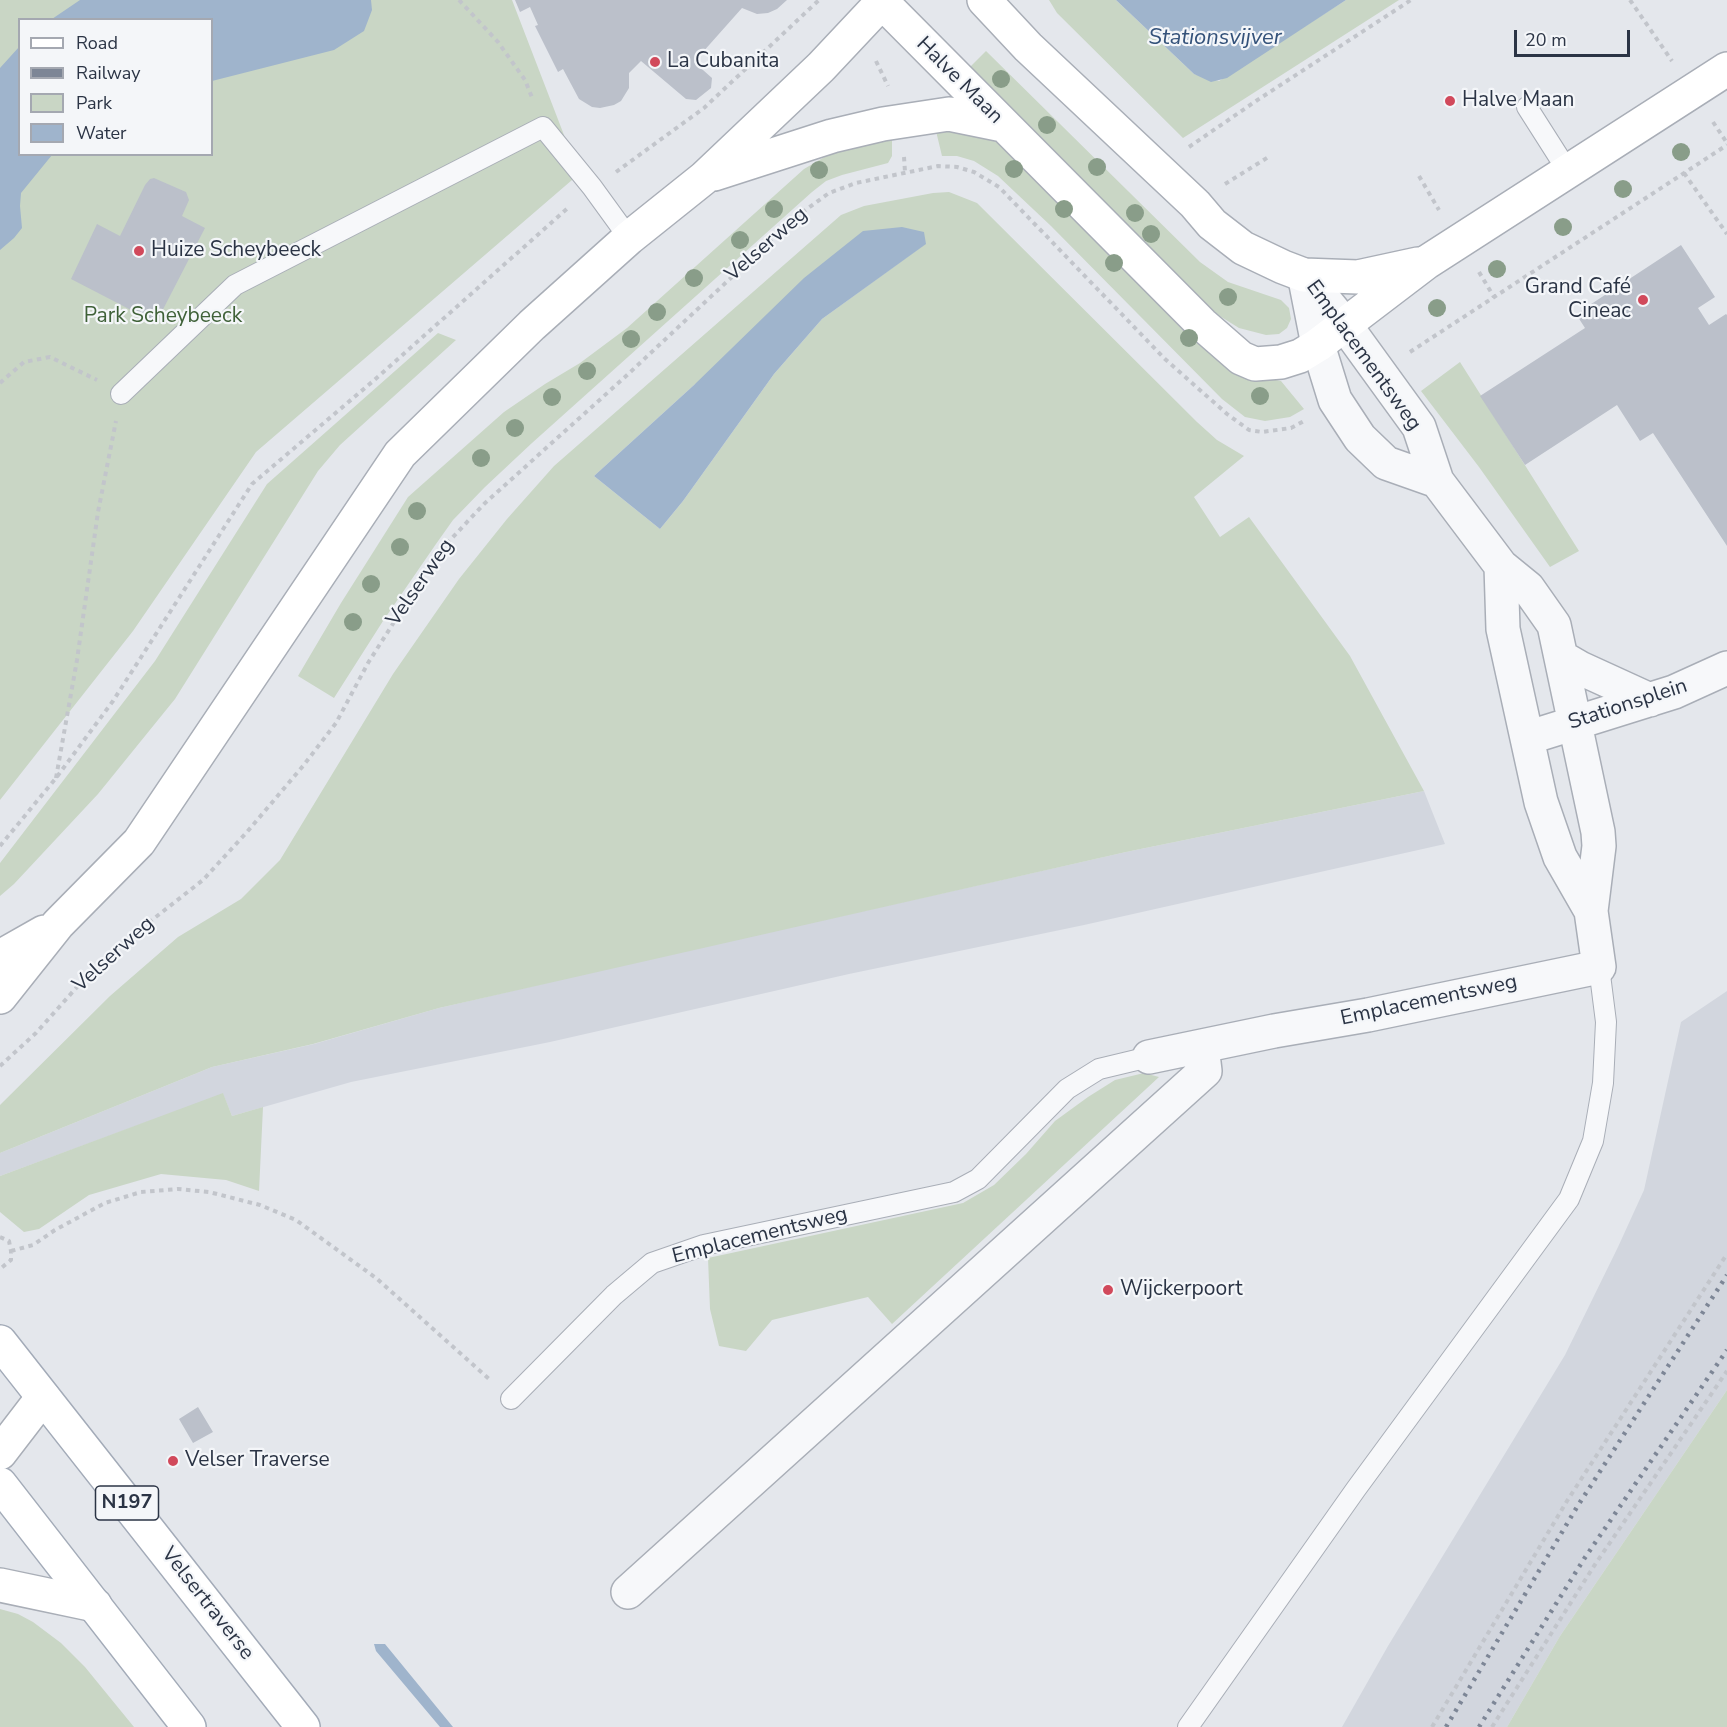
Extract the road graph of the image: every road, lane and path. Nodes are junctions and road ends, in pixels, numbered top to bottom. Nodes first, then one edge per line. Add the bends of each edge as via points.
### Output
1 (459, 0) edge
2 (819, 0) edge
3 (984, 0) edge
4 (1411, 0) edge
5 (882, 1) edge
6 (1727, 69) edge
7 (1527, 107) dead end
8 (1003, 124) junction
9 (543, 127) junction
10 (1727, 145) edge
11 (1270, 156) dead end
12 (1157, 169) junction
13 (905, 172) dead end
14 (1569, 173) junction
15 (1684, 173) junction
16 (1419, 176) dead end
17 (704, 178) junction
18 (592, 187) junction
19 (1195, 204) junction
20 (1444, 219) dead end
21 (1727, 234) edge
22 (629, 238) junction
23 (1427, 262) junction
24 (1304, 275) junction
25 (1494, 297) dead end
26 (1345, 325) junction
27 (1318, 345) junction
28 (0, 383) edge
29 (121, 394) junction
30 (1437, 481) junction
31 (1501, 566) junction
32 (1561, 657) junction
33 (1727, 668) edge
34 (1650, 700) junction
35 (1575, 723) junction
36 (1527, 738) junction
37 (56, 778) junction
38 (0, 846) edge
39 (1591, 911) junction
40 (58, 924) junction
41 (0, 957) edge
42 (1599, 967) junction
43 (0, 997) edge
44 (1202, 1046) junction
45 (1149, 1056) joint
46 (0, 1066) edge
47 (0, 1237) edge
48 (11, 1251) junction
49 (1727, 1254) edge
50 (0, 1269) edge
51 (0, 1342) edge
52 (1727, 1371) edge
53 (43, 1397) junction
54 (511, 1399) joint
55 (0, 1414) edge
56 (0, 1453) edge
57 (0, 1484) edge
58 (0, 1585) edge
59 (628, 1592) dead end
60 (95, 1605) junction
61 (189, 1727) edge
62 (303, 1727) edge
63 (1188, 1727) edge
64 (1432, 1727) edge
65 (1492, 1727) edge

1 - 9 path via 498,42 525,80
2 - 18 path via 704,108
3 - 12 main road, Halve Maan
4 - 12 path
5 - 8 main road, Halve Maan
5 - 17 main road via 821,67
6 - 14 main road, Halve Maan
7 - 14 lane
8 - 17 main road via 949,114 883,124 832,136
8 - 27 main road, Halve Maan via 1202,324 1241,358 1255,364 1271,364 1300,356
9 - 18 lane
9 - 29 lane via 234,285
10 - 15 path
11 - 19 path
12 - 19 main road, Halve Maan
13 - 46 path, Velserweg via 829,193 796,217 484,504 438,553 374,652 336,723 247,832 202,880 85,978
14 - 23 main road, Halve Maan
15 - 21 path
15 - 25 path
16 - 20 path
17 - 22 main road
18 - 22 lane
18 - 37 path via 252,484 113,701
19 - 24 main road, Halve Maan via 1212,224 1243,248
22 - 40 main road via 532,325 400,454 139,842
23 - 24 main road, Halve Maan via 1358,277
23 - 26 main road, Halve Maan
24 - 26 street, Emplacementsweg
24 - 27 street, Emplacementsweg
26 - 27 main road, Halve Maan
26 - 30 street, Emplacementsweg via 1419,427
27 - 30 street, Emplacementsweg via 1335,400 1360,438 1386,464
28 - 29 path via 24,362 51,357
29 - 37 path
30 - 31 street, Emplacementsweg
31 - 32 street, Emplacementsweg via 1528,588 1543,607 1554,625
31 - 36 street, Emplacementsweg via 1503,629
32 - 34 street
32 - 35 street, Emplacementsweg
33 - 34 street, Stationsplein
34 - 35 street, Stationsplein
35 - 36 street, Stationsplein
35 - 39 street, Emplacementsweg via 1599,846
36 - 39 street, Emplacementsweg via 1541,802 1560,857
37 - 38 path
39 - 42 street, Emplacementsweg
40 - 41 main road
40 - 43 main road
42 - 44 street, Emplacementsweg
42 - 63 lane via 1606,1022 1603,1083 1593,1141 1569,1199 1356,1489
44 - 45 street, Emplacementsweg
44 - 59 street via 1205,1071
45 - 54 lane, Emplacementsweg via 1099,1070 1067,1089 978,1179 954,1192 704,1245 652,1263 614,1295
47 - 48 path via 9,1242
48 - 50 path via 11,1260
48 - 54 path via 33,1245 105,1203 141,1192 209,1192 260,1205 296,1220 376,1278
49 - 64 path via 1567,1501
51 - 53 main road, N197
52 - 65 path via 1594,1566
53 - 55 main road
53 - 56 main road
53 - 62 main road, Velsertraverse / N197
57 - 60 main road
58 - 60 main road
60 - 61 main road

